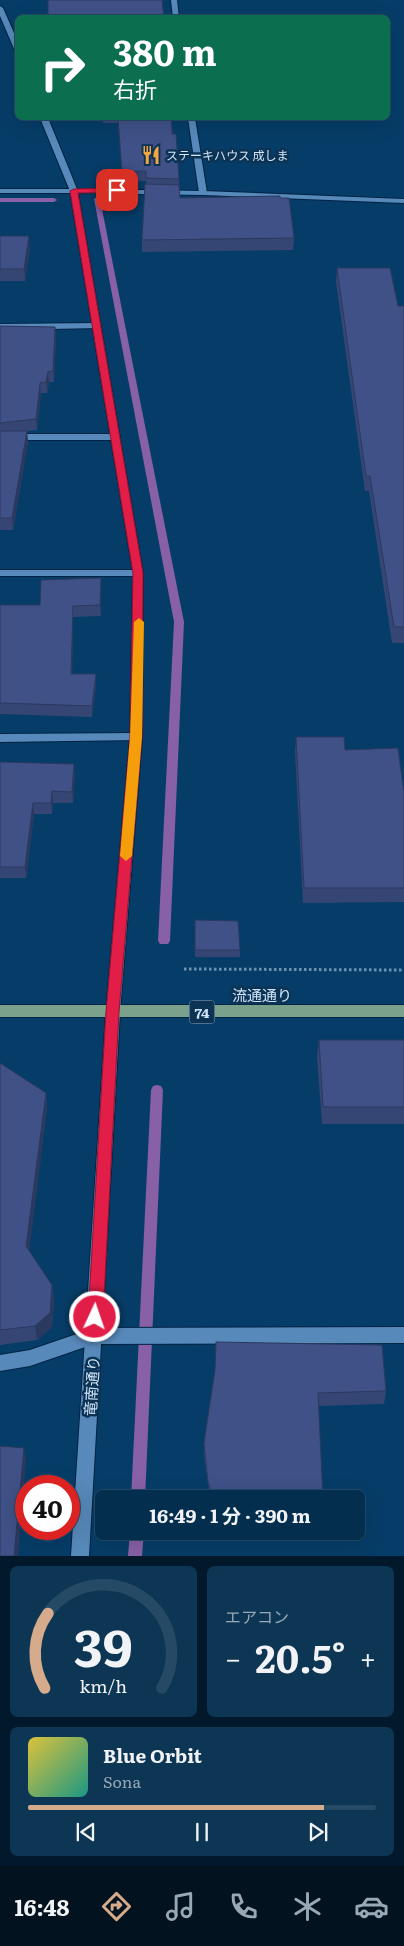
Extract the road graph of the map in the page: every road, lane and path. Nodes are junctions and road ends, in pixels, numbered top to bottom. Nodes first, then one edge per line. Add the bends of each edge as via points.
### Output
1 (174, 0) edge
2 (0, 8) edge
3 (176, 15) edge
4 (15, 44) edge
5 (45, 120) edge
6 (192, 120) edge
7 (0, 191) edge
8 (74, 191) junction
9 (203, 193) junction
10 (404, 201) edge
11 (0, 326) edge
12 (97, 326) junction
13 (0, 437) edge
14 (115, 437) junction
15 (0, 573) edge
16 (138, 573) junction
17 (136, 737) junction
18 (0, 738) edge
19 (184, 969) dead end
20 (404, 970) edge
21 (404, 1011) edge
22 (0, 1012) edge
23 (113, 1012) junction
24 (404, 1335) edge
25 (94, 1336) junction
26 (0, 1363) edge
27 (80, 1556) edge

1 - 3 street
2 - 4 street
5 - 8 street, 竜南通り
6 - 9 street
7 - 8 street
8 - 9 street
8 - 12 street, 竜南通り
9 - 10 street
11 - 12 street
12 - 14 street, 竜南通り
13 - 14 street
14 - 16 street, 竜南通り
15 - 16 street
16 - 17 street, 竜南通り
17 - 18 street
17 - 23 street, 竜南通り
19 - 20 path
21 - 23 main road, 流通通り / 74
22 - 23 main road, 流通通り / 74
23 - 25 street, 竜南通り
24 - 25 street
25 - 26 street via 30,1358
25 - 27 street, 竜南通り

